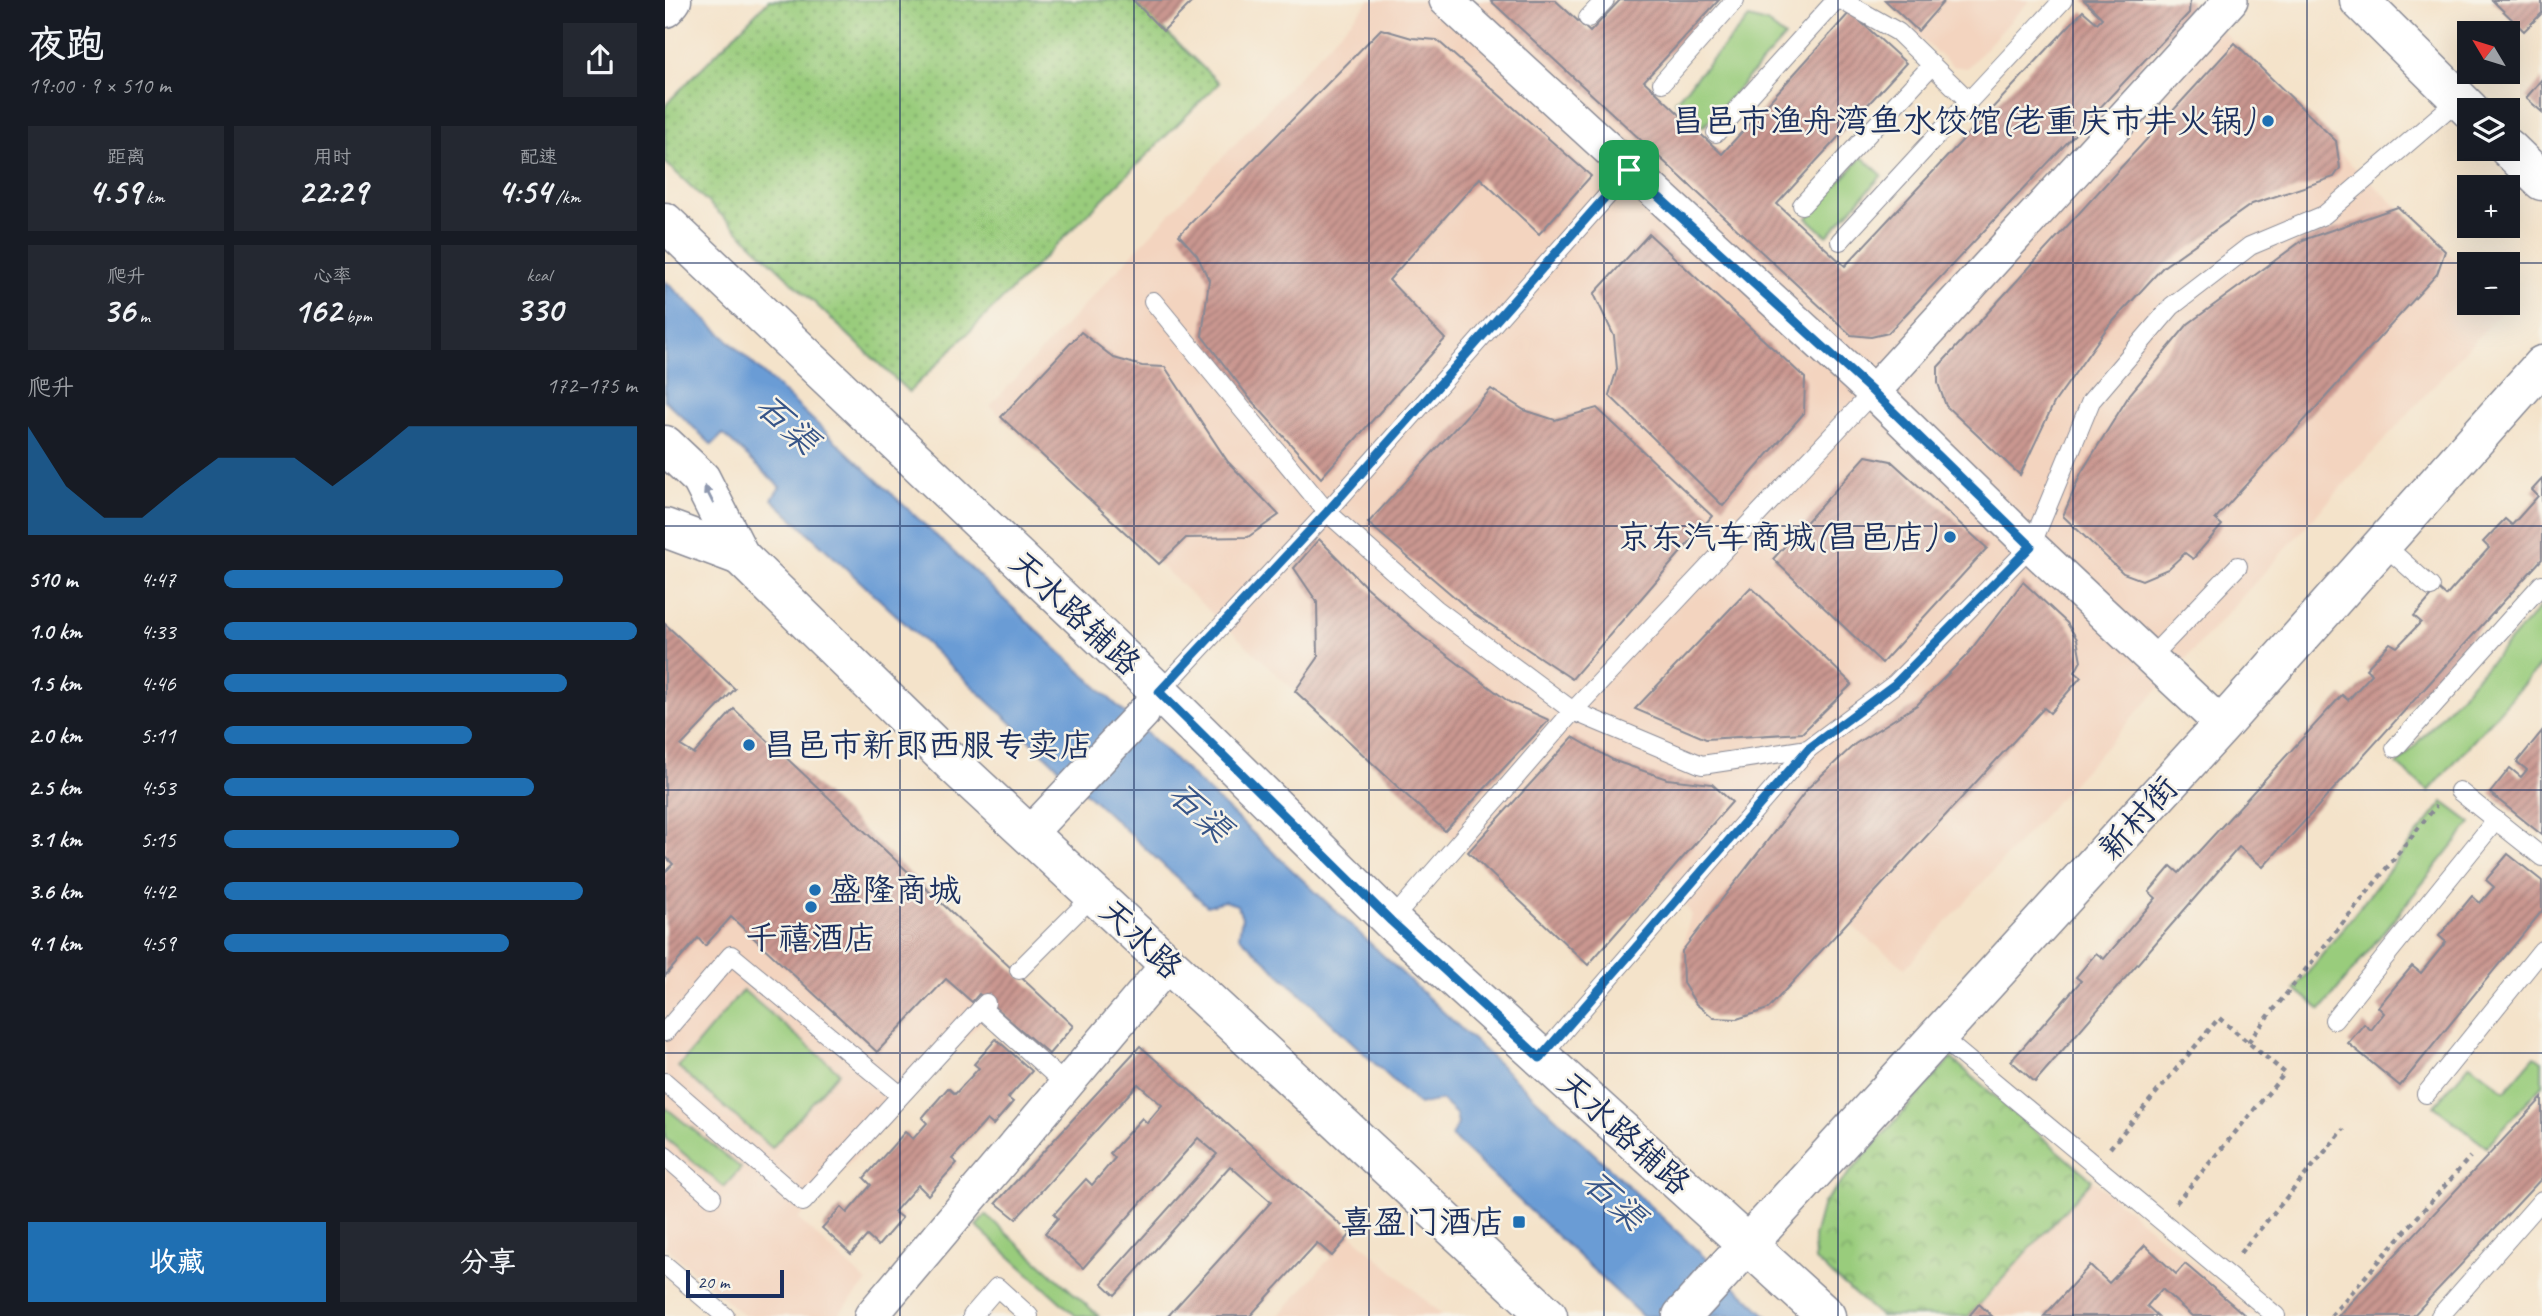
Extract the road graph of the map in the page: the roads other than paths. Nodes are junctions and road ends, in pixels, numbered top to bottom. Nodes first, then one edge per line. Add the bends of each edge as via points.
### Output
1 (673, 0) edge
2 (1447, 0) edge
3 (1605, 0) edge
4 (1735, 0) edge
5 (1838, 0) edge
6 (2063, 0) edge
7 (2231, 0) edge
8 (2359, 0) edge
9 (665, 8) edge
10 (1588, 18) dead end
11 (1932, 65) junction
12 (1662, 83) dead end
13 (2457, 98) edge
14 (1969, 101) junction
15 (2457, 110) edge
16 (1716, 133) dead end
17 (1629, 170) junction
18 (1802, 205) dead end
19 (665, 222) edge
20 (1840, 241) dead end
21 (1153, 301) dead end
22 (2542, 365) edge
23 (1873, 392) junction
24 (665, 445) edge
25 (1327, 512) junction
26 (665, 528) edge
27 (2383, 544) junction
28 (2031, 546) junction
29 (740, 556) junction
30 (2238, 566) dead end
31 (2542, 584) edge
32 (2431, 587) dead end
33 (2150, 657) junction
34 (1151, 702) junction
35 (1573, 711) junction
36 (2222, 725) junction
37 (2395, 748) dead end
38 (1808, 749) junction
39 (2459, 791) dead end
40 (2496, 820) junction
41 (1028, 834) junction
42 (2541, 855) edge
43 (1094, 895) junction
44 (1391, 921) junction
45 (2542, 950) edge
46 (1168, 964) junction
47 (1019, 970) dead end
48 (2335, 1020) dead end
49 (665, 1032) edge
50 (1939, 1035) junction
51 (1540, 1058) junction
52 (665, 1082) edge
53 (1065, 1084) junction
54 (899, 1094) junction
55 (2426, 1094) dead end
56 (665, 1156) edge
57 (712, 1197) dead end
58 (2542, 1200) edge
59 (1738, 1255) junction
60 (665, 1265) edge
61 (725, 1316) edge
62 (871, 1316) edge
63 (972, 1316) edge
64 (1030, 1316) edge
65 (1548, 1316) edge
66 (1682, 1316) edge
67 (1825, 1316) edge
68 (2276, 1316) edge
69 (2441, 1316) edge

1 - 9 street
2 - 17 street
3 - 10 lane
4 - 12 lane
5 - 11 lane via 1898,32
5 - 16 lane
6 - 14 lane
7 - 23 street
8 - 13 street
11 - 14 lane
11 - 18 lane
14 - 20 lane
15 - 28 lane via 2324,215 2250,246 2172,306 2091,401
17 - 23 street
17 - 25 lane
19 - 34 street, 天水路辅路
21 - 25 lane
22 - 27 street, 新村街
23 - 28 street
23 - 35 lane
29 -> 24 street, 天水路 via 701,479
25 - 34 lane
25 - 35 lane via 1436,609
26 - 29 street, 天水路
27 - 32 lane
27 - 36 street, 新村街
28 - 33 street
28 - 38 lane via 1895,684
29 - 41 street, 天水路
30 - 33 lane
31 - 37 lane via 2485,635
33 - 36 street
34 - 41 street
34 - 44 street, 天水路辅路
35 - 38 lane via 1702,765
35 - 44 lane
36 - 50 street, 新村街
38 - 51 lane
39 - 40 lane
40 - 42 lane
40 - 48 lane
41 - 43 street, 天水路
43 - 46 street, 天水路
43 - 47 lane
44 - 51 street, 天水路辅路
45 - 55 lane
46 - 53 street
46 - 65 street, 天水路
49 - 54 lane via 731,955
50 - 59 street, 新村街
50 - 68 lane
51 - 59 street, 天水路辅路
52 - 54 lane via 803,1202
53 - 54 lane via 983,1006
53 - 62 street
56 - 57 lane
58 - 69 lane
59 - 66 street, 新村街
59 - 67 street, 天水路辅路
60 - 61 lane
63 - 64 lane via 997,1287

